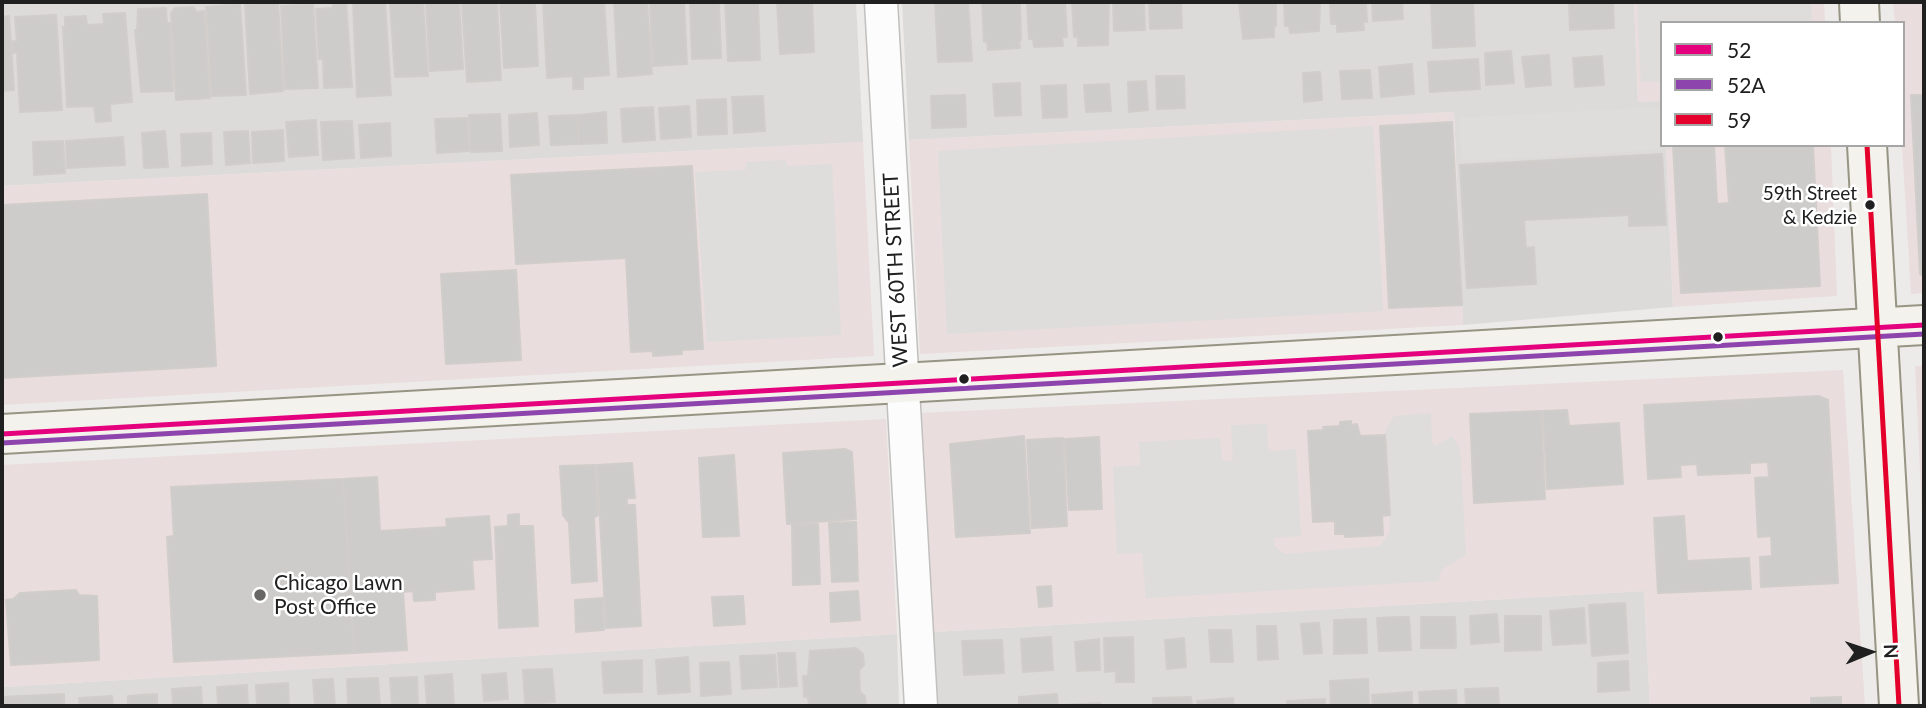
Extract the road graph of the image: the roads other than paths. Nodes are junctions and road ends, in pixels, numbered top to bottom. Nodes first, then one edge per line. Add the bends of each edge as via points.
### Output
1 (881, 2) edge
2 (1859, 2) edge
3 (1860, 21) edge
4 (1867, 147) edge
5 (1924, 325) edge
6 (1877, 327) junction
7 (903, 383) junction
8 (2, 434) edge
9 (921, 706) edge
10 (1899, 706) edge

1 - 7 street, WEST 60TH STREET
2 - 3 main road
4 - 6 main road
5 - 6 main road
6 - 7 main road
6 - 10 main road
7 - 8 main road
7 - 9 street, WEST 60TH STREET

